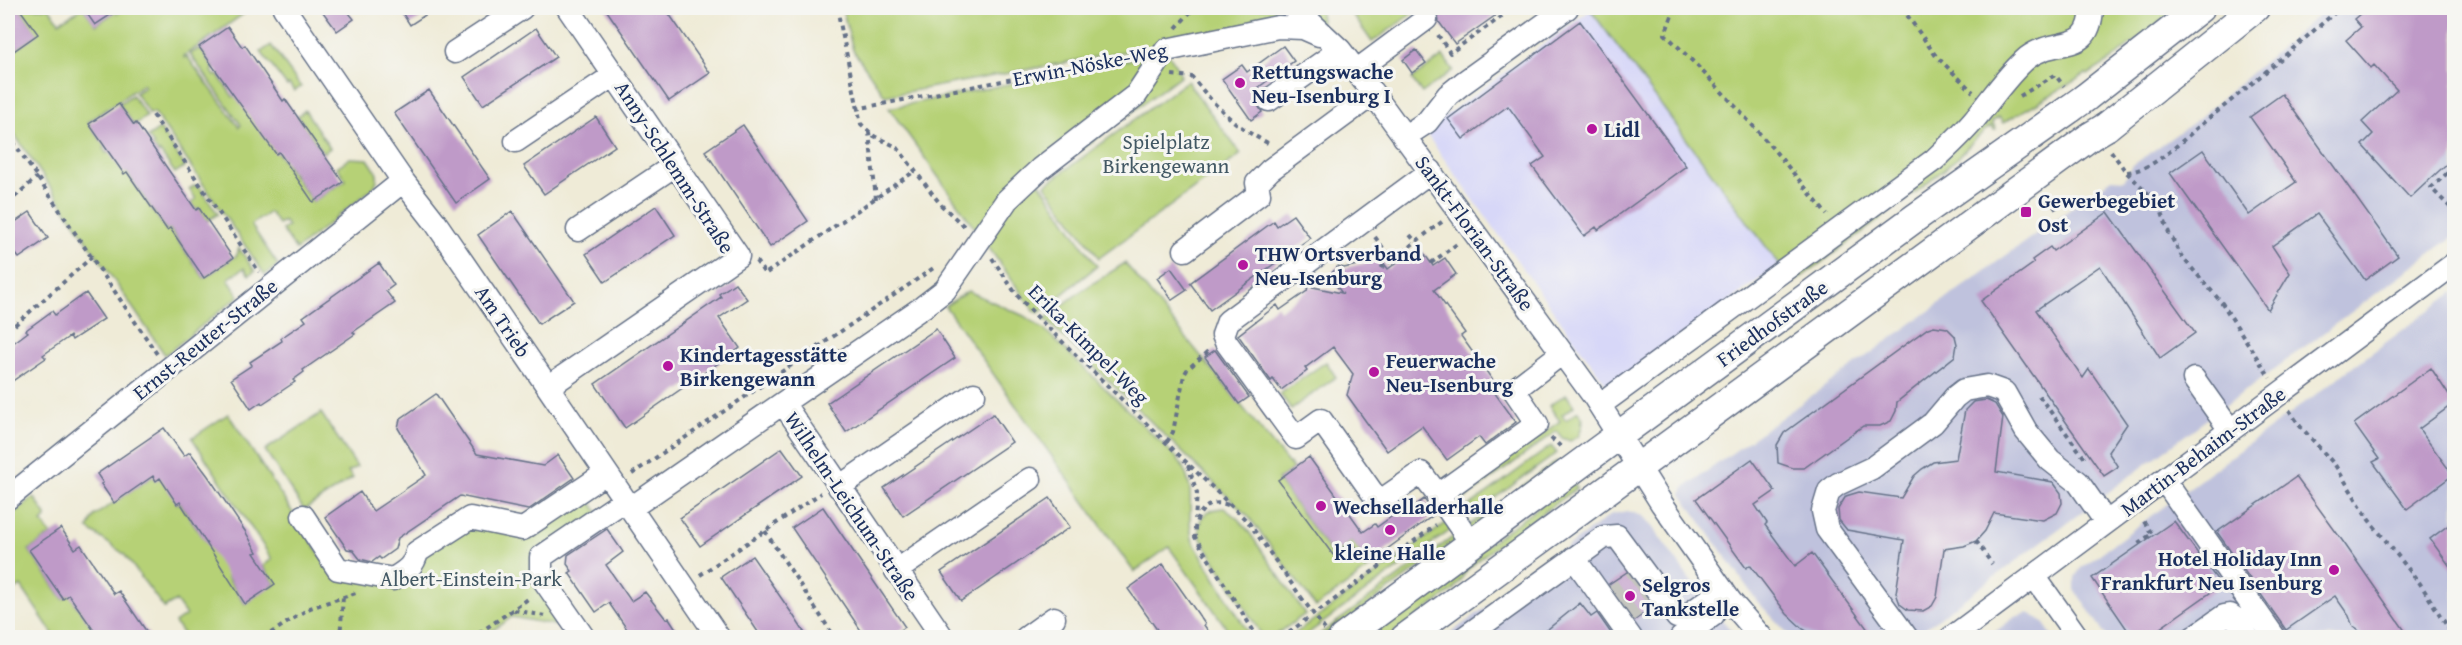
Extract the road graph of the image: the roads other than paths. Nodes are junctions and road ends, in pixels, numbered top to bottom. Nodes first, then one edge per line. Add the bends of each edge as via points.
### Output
1 (284, 8) edge
2 (522, 8) edge
3 (568, 8) edge
4 (1295, 8) edge
5 (1567, 8) edge
6 (2092, 8) edge
7 (2200, 8) edge
8 (2255, 8) edge
9 (1426, 19) road end
10 (1332, 44) junction
11 (1166, 50) joint
12 (455, 52) dead end
13 (1356, 71) junction
14 (614, 75) junction
15 (1373, 94) junction
16 (1269, 100) dead end
17 (1404, 137) junction
18 (516, 141) dead end
19 (675, 165) junction
20 (1431, 171) junction
21 (403, 181) junction
22 (578, 230) dead end
23 (1185, 249) dead end
24 (2454, 264) edge
25 (1562, 352) junction
26 (2194, 379) dead end
27 (548, 387) junction
28 (974, 394) dead end
29 (783, 403) junction
30 (1600, 405) junction
31 (2230, 430) junction
32 (1619, 436) junction
33 (1638, 467) junction
34 (606, 473) junction
35 (1030, 479) dead end
36 (2164, 480) junction
37 (838, 485) junction
38 (1438, 495) junction
39 (8, 498) edge
40 (628, 504) junction
41 (303, 516) dead end
42 (2106, 522) junction
43 (1472, 544) junction
44 (1574, 558) junction
45 (896, 571) junction
46 (2034, 576) junction
47 (1727, 596) junction
48 (1054, 618) dead end
49 (584, 638) edge
50 (719, 638) edge
51 (943, 638) edge
52 (1026, 638) edge
53 (1343, 638) edge
54 (1405, 638) edge
55 (1464, 638) edge
56 (1631, 638) edge
57 (1681, 638) edge
58 (1761, 638) edge
59 (1906, 638) edge
60 (1951, 638) edge
61 (2078, 638) edge
62 (2193, 638) edge
63 (2248, 638) edge
64 (2275, 638) edge

1 - 21 street, Am Trieb
2 - 12 street
3 - 14 street, Anny-Schlemm-Straße
4 - 10 street, Sankt-Florian-Straße
5 - 17 street via 1463,83 1427,122
6 - 30 street via 2091,25 2082,38 2028,58 1934,160
7 - 32 main road, Friedhofstraße via 2078,103
8 - 33 main road, Friedhofstraße via 2098,131
9 - 13 street
10 - 11 street, Erwin-Nöske-Weg via 1303,28 1278,27
10 - 13 street, Sankt-Florian-Straße
10 - 16 street
11 - 29 street, Wilhelm-Leichum-Straße via 1136,95 966,233 945,290
13 - 15 street, Sankt-Florian-Straße
14 - 18 street
14 - 19 street, Anny-Schlemm-Straße
15 - 17 street, Sankt-Florian-Straße
15 - 23 street via 1270,170 1257,183 1259,194
17 - 20 street, Sankt-Florian-Straße
19 - 22 street
19 - 27 street, Anny-Schlemm-Straße via 738,256
20 - 25 street, Sankt-Florian-Straße
20 - 38 street via 1228,321 1223,335 1296,438 1321,420 1380,502 1421,473
21 - 27 street, Am Trieb
21 - 39 street, Ernst-Reuter-Straße
24 - 31 street, Martin-Behaim-Straße
25 - 30 street, Sankt-Florian-Straße
25 - 38 street via 1514,390 1536,424
26 - 31 street
27 - 34 street, Am Trieb
28 - 37 street
29 - 37 street, Wilhelm-Leichum-Straße
29 - 40 street, Wilhelm-Leichum-Straße
30 - 32 street, Sankt-Florian-Straße
31 - 36 street, Martin-Behaim-Straße
32 - 33 street
32 - 43 main road, Friedhofstraße
33 - 47 street
33 - 54 main road, Friedhofstraße
34 - 40 street, Am Trieb
34 - 41 street via 523,529 470,518 417,552 410,568 393,579 338,568
35 - 45 street
36 - 42 street, Martin-Behaim-Straße
36 - 64 street
37 - 45 street, Wilhelm-Leichum-Straße
38 - 43 street
40 - 49 street, Wilhelm-Leichum-Straße via 541,557 541,576
40 - 50 street, Am Trieb
42 - 46 street, Martin-Behaim-Straße
42 - 59 street via 2078,482 2050,460 2026,431 2004,392 1987,386 1964,390 1933,423 1872,468 1829,491 1822,511 1827,530
43 - 53 main road, Friedhofstraße
44 - 47 street via 1604,537 1617,536 1677,617 1685,617
44 - 55 street
44 - 56 street
45 - 51 street, Wilhelm-Leichum-Straße
46 - 60 street, Martin-Behaim-Straße
46 - 61 street
47 - 57 street
47 - 58 street
48 - 52 street
62 - 63 street via 2229,615

